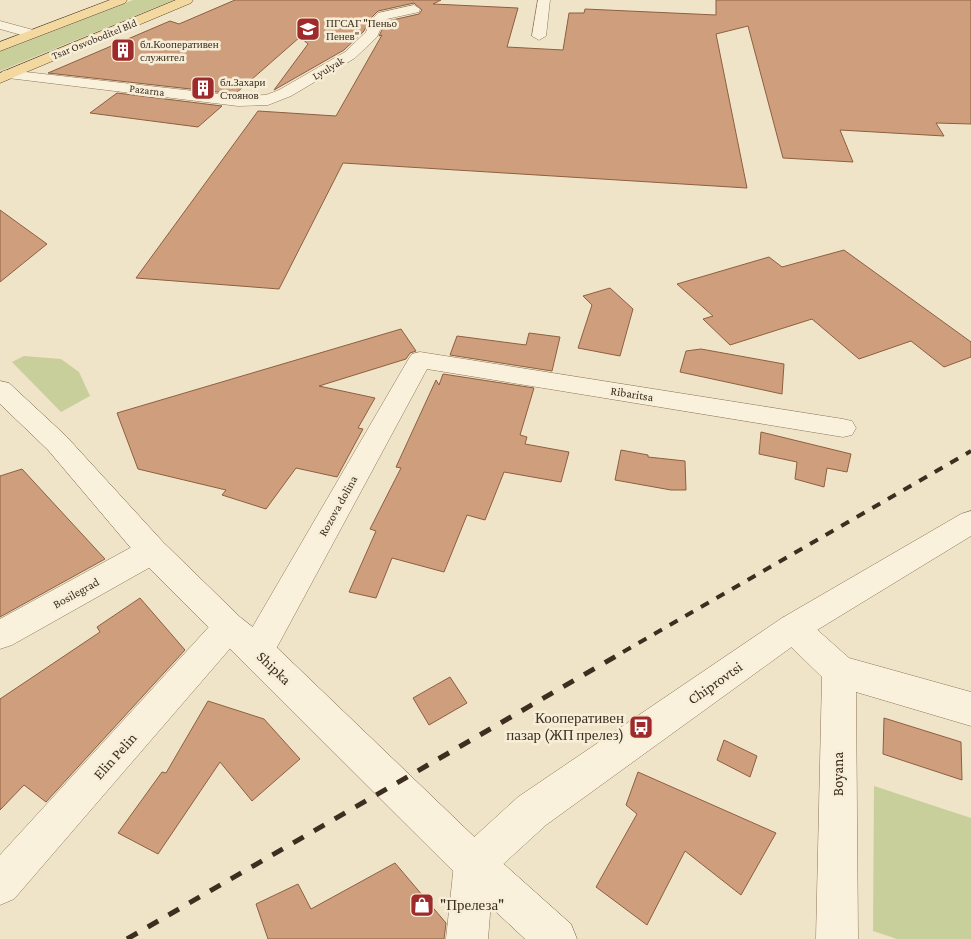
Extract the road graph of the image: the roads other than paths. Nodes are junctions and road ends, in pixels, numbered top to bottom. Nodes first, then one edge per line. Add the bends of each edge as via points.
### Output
1 (122, 0) edge
2 (187, 0) edge
3 (544, 0) edge
4 (414, 10) dead end
5 (0, 24) edge
6 (32, 34) junction
7 (539, 36) dead end
8 (0, 47) edge
9 (4, 76) edge
10 (285, 93) joint
11 (420, 360) joint
12 (5, 401) edge
13 (844, 428) dead end
14 (971, 522) edge
15 (152, 550) junction
16 (229, 627) junction
17 (793, 628) junction
18 (0, 635) edge
19 (257, 651) junction
20 (839, 671) junction
21 (971, 708) edge
22 (474, 864) junction
23 (0, 885) edge
24 (467, 939) edge
25 (556, 939) edge
26 (837, 939) edge

1 - 6 main road
2 - 9 main road, Tsar Osvoboditel Bld
3 - 7 street
4 - 10 street, Lyulyak via 383,16 377,21 372,34 350,55
5 - 6 street
6 - 8 main road
9 - 10 street, Pazarna via 238,101 268,100
11 - 13 street, Ribaritsa
11 - 19 street, Rozova dolina
12 - 15 street, Shipka via 57,443
14 - 17 street, Chiprovtsi
15 - 16 street, Shipka
15 - 18 street, Bosilegrad
16 - 19 street, Shipka
16 - 23 street, Elin Pelin
17 - 20 street
17 - 22 street, Chiprovtsi via 532,811
19 - 22 street, Shipka
20 - 21 street
20 - 26 street, Boyana
22 - 24 street
22 - 25 street, Shipka

